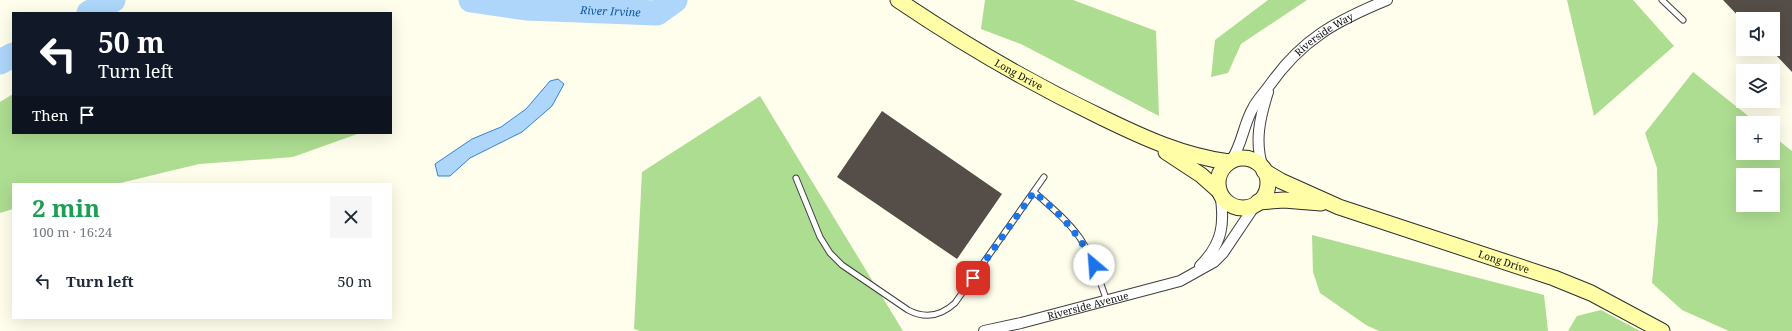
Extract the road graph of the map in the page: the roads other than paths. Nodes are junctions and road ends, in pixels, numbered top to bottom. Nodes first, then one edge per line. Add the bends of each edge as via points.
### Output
1 (898, 0) edge
2 (1387, 0) edge
3 (1662, 0) edge
4 (1683, 20) dead end
5 (1271, 82) junction
6 (1145, 139) junction
7 (1230, 161) junction
8 (1263, 169) junction
9 (1044, 177) dead end
10 (796, 178) dead end
11 (1220, 191) junction
12 (1034, 192) junction
13 (1257, 203) junction
14 (1339, 206) junction
15 (1190, 276) junction
16 (1107, 301) junction
17 (1021, 327) edge
18 (984, 331) edge
19 (1662, 331) edge

1 - 6 main road, Long Drive via 987,57 1073,104
2 - 5 street, Riverside Way via 1323,31 1298,51
3 - 4 lane
5 - 7 street, Riverside Way via 1253,108 1242,142
5 - 8 street, Riverside Way via 1258,135
6 - 7 main road, Long Drive via 1199,157
6 - 11 main road, Long Drive via 1201,175
7 - 8 main road via 1244,158 1258,163
7 - 11 main road via 1219,174
8 - 13 main road via 1267,177 1266,191
8 - 14 main road, Long Drive via 1281,181
9 - 12 lane
10 - 12 lane via 820,237 835,260 908,310 921,315 939,314 955,303
11 - 13 main road via 1224,200 1235,206 1248,207
11 - 15 street, Riverside Avenue via 1223,215 1220,236 1207,259
12 - 16 lane via 1069,224 1080,239 1094,265
13 - 14 main road, Long Drive via 1296,200
13 - 15 street, Riverside Avenue via 1223,253 1214,262
14 - 19 main road, Long Drive via 1554,278 1590,293
15 - 16 street, Riverside Avenue
16 - 17 street, Riverside Avenue
17 - 18 street, Riverside Avenue

